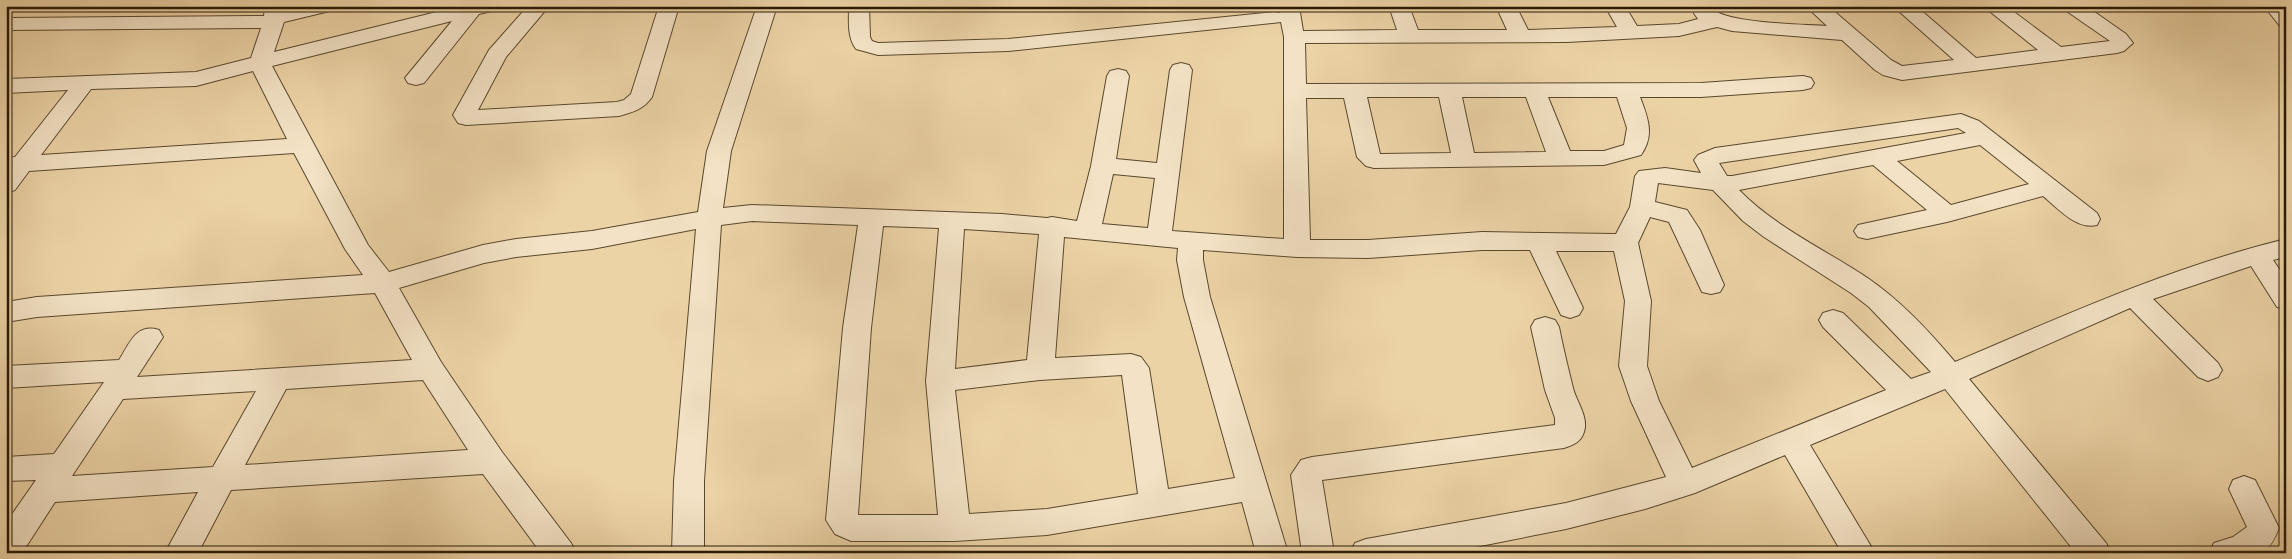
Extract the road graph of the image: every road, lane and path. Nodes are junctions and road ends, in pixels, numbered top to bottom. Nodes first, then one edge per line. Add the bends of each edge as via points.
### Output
1 (327, 6) edge
2 (539, 6) edge
3 (669, 6) edge
4 (767, 6) edge
5 (859, 6) edge
6 (1399, 6) edge
7 (1506, 6) edge
8 (1615, 6) edge
9 (1816, 6) edge
10 (1903, 6) edge
11 (1994, 6) edge
12 (2072, 6) edge
13 (2274, 6) edge
14 (480, 9) edge
15 (1707, 12) edge
16 (275, 15) edge
17 (1284, 18) edge
18 (2286, 21) edge
19 (6, 24) edge
20 (1631, 33) junction
21 (1847, 34) junction
22 (1410, 36) junction
23 (1520, 36) junction
24 (2056, 54) junction
25 (260, 63) junction
26 (1972, 65) junction
27 (1181, 70) dead end
28 (1118, 76) dead end
29 (416, 78) dead end
30 (85, 83) junction
31 (1803, 84) dead end
32 (6, 86) edge
33 (1449, 90) junction
34 (1534, 90) junction
35 (1294, 91) junction
36 (1354, 91) junction
37 (1626, 91) junction
38 (1984, 137) junction
39 (303, 145) junction
40 (1878, 157) junction
41 (1561, 159) junction
42 (1464, 161) junction
43 (15, 165) edge
44 (1103, 166) junction
45 (1168, 171) junction
46 (6, 185) edge
47 (1719, 185) junction
48 (2046, 187) junction
49 (1642, 207) junction
50 (1947, 214) junction
51 (708, 218) junction
52 (871, 219) junction
53 (2088, 219) dead end
54 (952, 220) junction
55 (1052, 226) junction
56 (1088, 230) junction
57 (1867, 231) dead end
58 (1159, 237) junction
59 (1191, 241) junction
60 (1539, 242) junction
61 (1625, 243) junction
62 (1297, 248) junction
63 (2286, 248) edge
64 (2257, 255) junction
65 (383, 283) junction
66 (1711, 285) dead end
67 (2134, 296) junction
68 (2286, 300) edge
69 (1570, 308) dead end
70 (6, 312) edge
71 (1833, 320) dead end
72 (1545, 327) dead end
73 (149, 337) dead end
74 (1040, 369) junction
75 (430, 370) junction
76 (2208, 370) dead end
77 (1951, 375) junction
78 (6, 377) edge
79 (277, 379) junction
80 (120, 380) junction
81 (940, 381) junction
82 (1906, 392) junction
83 (1791, 439) junction
84 (491, 461) junction
85 (62, 466) junction
86 (6, 470) edge
87 (222, 480) junction
88 (1684, 484) junction
89 (1253, 488) junction
90 (2244, 489) dead end
91 (45, 490) junction
92 (1154, 504) junction
93 (955, 528) junction
94 (6, 550) edge
95 (181, 553) edge
96 (560, 553) edge
97 (688, 553) edge
98 (1272, 553) edge
99 (1318, 553) edge
100 (1366, 553) edge
101 (1859, 553) edge
102 (2095, 553) edge
103 (2225, 553) edge

1 - 16 street
2 - 3 street via 497,55 464,115 466,118 619,109 632,105 641,97
4 - 51 street via 719,150
5 - 17 street via 863,45 878,50 1008,46
6 - 22 street
7 - 23 street
8 - 20 street
9 - 21 street
10 - 26 street
11 - 24 street
12 - 24 street via 2122,43 2116,47
13 - 18 street
14 - 25 street via 363,35
14 - 29 street
15 - 20 street via 1679,30
15 - 21 street via 1750,27
16 - 19 street
16 - 25 street
17 - 22 street
17 - 35 street
20 - 23 street
21 - 26 street via 1896,72
22 - 23 street
24 - 26 street
25 - 30 street via 183,81
25 - 39 street
27 - 45 street
28 - 44 street
30 - 32 street
30 - 43 street
31 - 37 street
33 - 34 street
33 - 36 street
33 - 42 street
34 - 37 street
34 - 41 street
35 - 36 street
35 - 62 street
36 - 42 street via 1371,159 1388,162
37 - 41 street via 1639,128 1634,150 1604,158
38 - 40 street
38 - 47 street via 1965,123 1950,121 1715,155 1706,160
38 - 48 street
39 - 43 street
39 - 65 street via 358,249
40 - 47 street
40 - 50 street
41 - 42 street
43 - 46 street
44 - 45 street
44 - 56 street
45 - 58 street
47 - 49 street via 1649,175
47 - 77 street via 1754,218 1878,300
48 - 50 street
48 - 53 street
49 - 61 street
49 - 66 street via 1678,216
50 - 57 street
51 - 52 street via 752,213
51 - 65 street via 592,240 484,254
51 - 97 street via 689,481
52 - 54 street
52 - 93 street via 857,328 842,520 851,528
54 - 55 street
54 - 81 street
55 - 56 street
55 - 74 street
56 - 58 street
58 - 59 street
59 - 62 street
59 - 89 street via 1190,260 1197,297
60 - 61 street
60 - 62 street via 1482,241 1368,249
60 - 69 street
61 - 88 street via 1638,301 1633,366 1645,401
63 - 64 street
64 - 67 street
64 - 68 street
65 - 70 street via 37,307
65 - 75 street
67 - 76 street
67 - 77 street
71 - 82 street
72 - 99 street via 1559,390 1570,418 1568,434 1312,468 1306,475
73 - 80 street
74 - 81 street
74 - 92 street via 1127,363 1133,366
75 - 79 street
75 - 84 street
77 - 82 street
77 - 102 street
78 - 80 street
79 - 80 street
79 - 87 street
80 - 85 street
81 - 93 street
82 - 83 street
83 - 88 street
83 - 101 street
84 - 87 street
84 - 96 street
85 - 86 street
85 - 91 street
87 - 91 street
87 - 95 street
88 - 100 street via 1593,511
89 - 92 street
89 - 98 street
90 - 103 street via 2263,528 2260,537 2249,545
91 - 94 street
92 - 93 street via 1047,522

